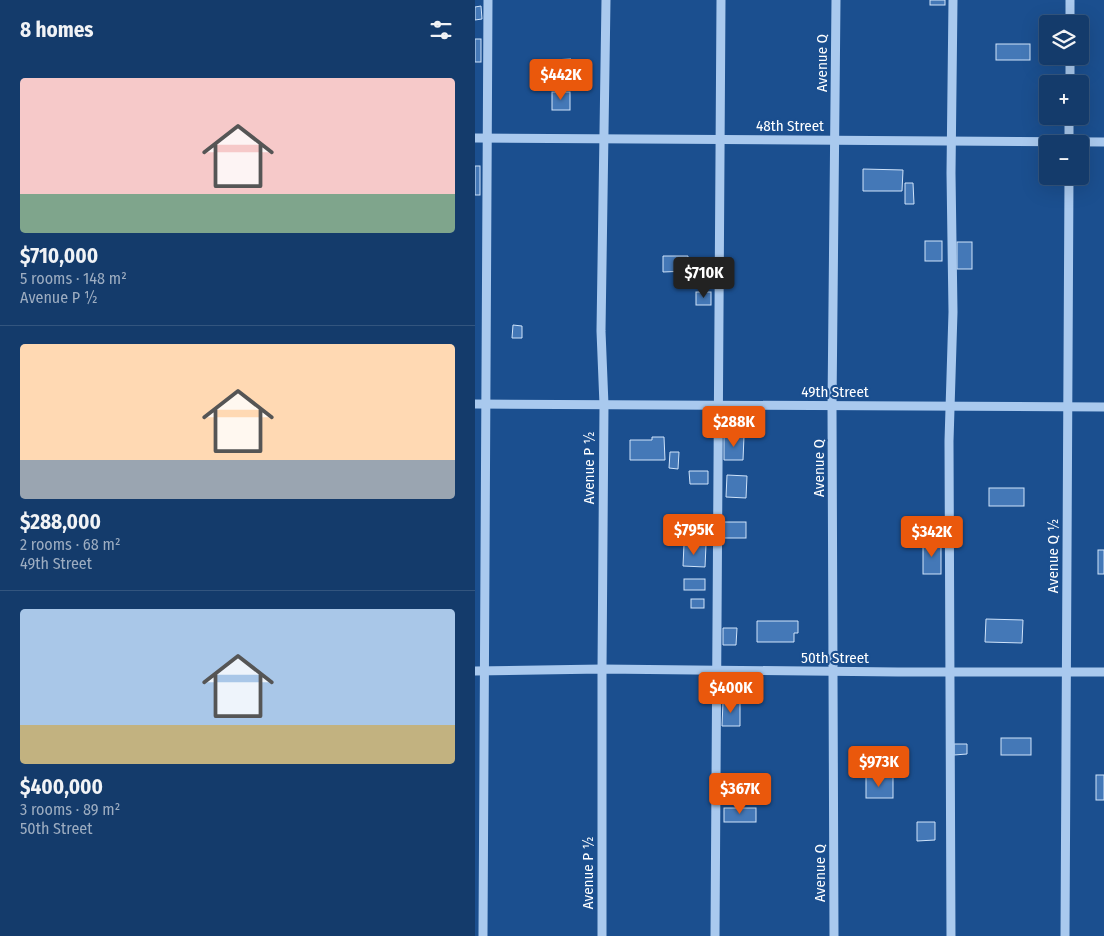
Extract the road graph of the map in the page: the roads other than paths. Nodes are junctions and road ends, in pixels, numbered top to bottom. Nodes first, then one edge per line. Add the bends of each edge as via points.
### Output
1 (488, 0) edge
2 (606, 0) edge
3 (721, 0) edge
4 (836, 0) edge
5 (953, 0) edge
6 (1070, 0) edge
7 (1070, 15) edge
8 (475, 138) edge
9 (487, 138) junction
10 (604, 139) junction
11 (720, 139) junction
12 (835, 139) junction
13 (952, 141) junction
14 (1039, 142) edge
15 (1089, 142) edge
16 (1104, 142) edge
17 (1069, 185) edge
18 (475, 404) edge
19 (486, 404) junction
20 (604, 405) junction
21 (718, 405) junction
22 (832, 406) junction
23 (950, 406) junction
24 (1067, 407) junction
25 (1104, 407) edge
26 (602, 669) junction
27 (480, 671) edge
28 (717, 671) junction
29 (833, 672) junction
30 (950, 672) junction
31 (1066, 672) junction
32 (1104, 672) edge
33 (483, 936) edge
34 (602, 936) edge
35 (715, 936) edge
36 (834, 936) edge
37 (951, 936) edge
38 (1065, 936) edge

1 - 9 street
2 - 10 street, Avenue P ½
3 - 11 street
4 - 12 street, Avenue Q
5 - 13 street
6 - 7 street
8 - 9 street, 48th Street
9 - 10 street, 48th Street
9 - 19 street
10 - 11 street, 48th Street
10 - 20 street, Avenue P ½ via 601,331
11 - 12 street, 48th Street
11 - 21 street
12 - 13 street, 48th Street
12 - 22 street, Avenue Q
13 - 14 street, 48th Street
13 - 23 street
15 - 16 street, 48th Street
17 - 24 street, Avenue Q ½
18 - 19 street, 49th Street
19 - 20 street, 49th Street
19 - 27 street
20 - 21 street, 49th Street
20 - 26 street, Avenue P ½
21 - 22 street, 49th Street
21 - 28 street
22 - 23 street, 49th Street
22 - 29 street, Avenue Q
23 - 24 street, 49th Street
23 - 30 street
24 - 25 street, 49th Street
24 - 31 street, Avenue Q ½
26 - 27 street, 50th Street
26 - 28 street, 50th Street
26 - 34 street, Avenue P ½
27 - 33 street
28 - 29 street, 50th Street
28 - 35 street
29 - 30 street, 50th Street
29 - 36 street, Avenue Q
30 - 31 street, 50th Street
30 - 37 street
31 - 32 street, 50th Street
31 - 38 street, Avenue Q ½

